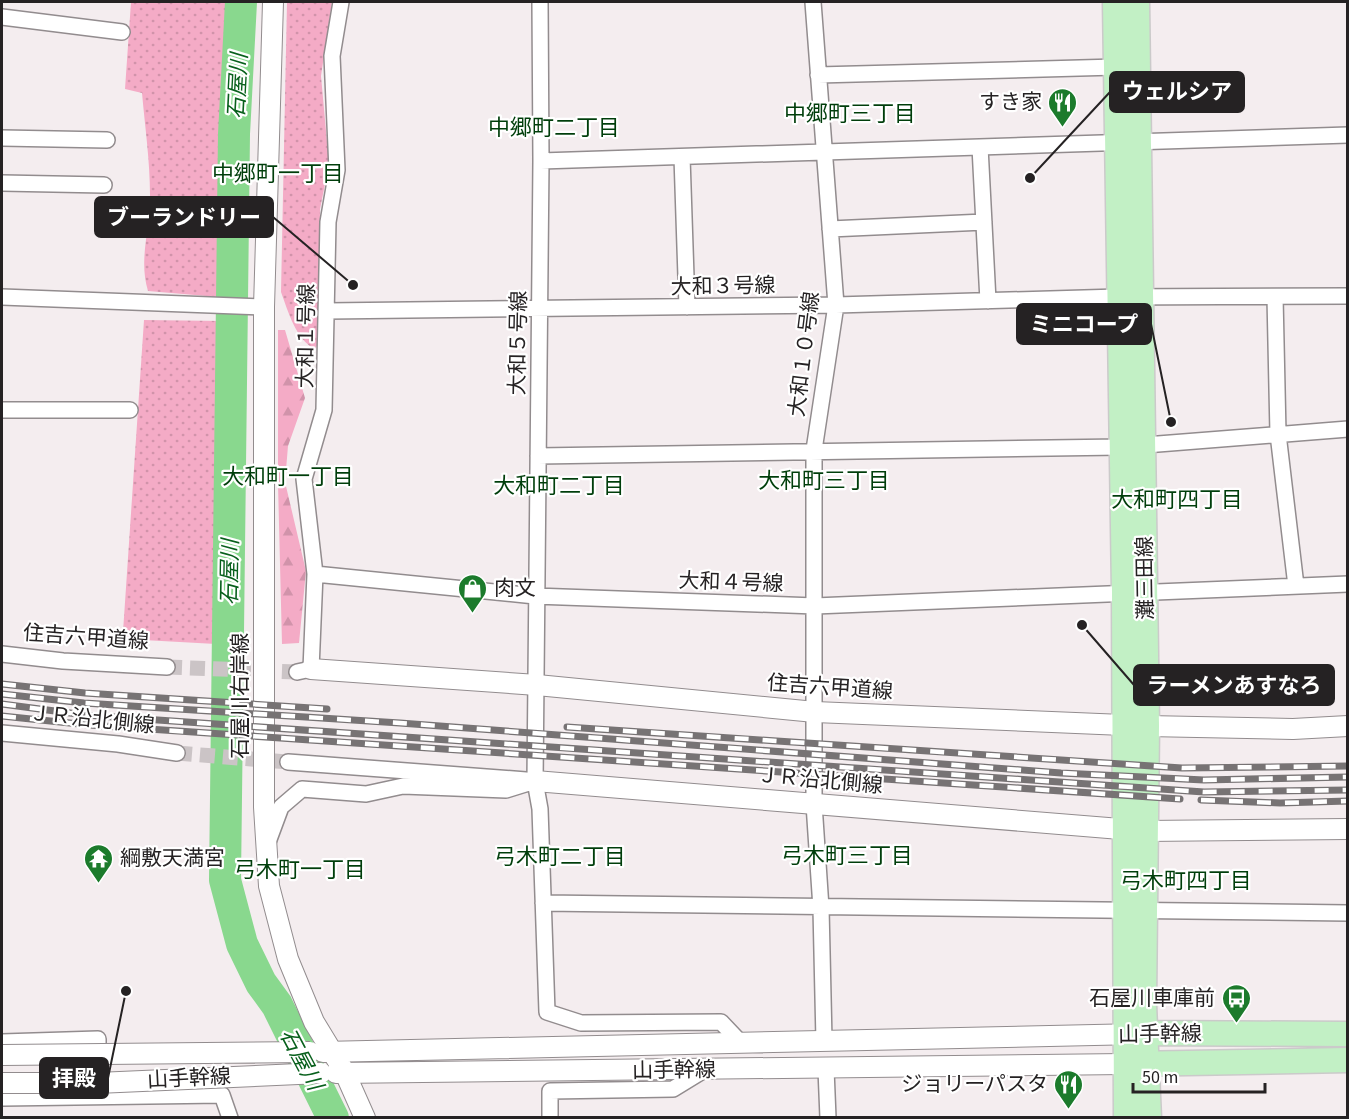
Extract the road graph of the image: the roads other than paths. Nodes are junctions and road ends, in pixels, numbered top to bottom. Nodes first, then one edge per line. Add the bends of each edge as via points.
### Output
1 (273, 2) edge
2 (340, 2) edge
3 (540, 2) edge
4 (813, 2) edge
5 (1115, 2) edge
6 (1137, 2) edge
7 (2, 17) edge
8 (122, 32) dead end
9 (1116, 67) junction
10 (818, 75) junction
11 (1347, 135) edge
12 (2, 138) edge
13 (107, 140) dead end
14 (1128, 142) junction
15 (980, 147) junction
16 (824, 153) junction
17 (682, 157) junction
18 (541, 161) junction
19 (2, 183) edge
20 (104, 185) dead end
21 (984, 222) junction
22 (830, 229) junction
23 (1347, 296) edge
24 (2, 297) edge
25 (1129, 297) junction
26 (1275, 297) junction
27 (988, 301) junction
28 (836, 305) junction
29 (254, 306) junction
30 (687, 307) junction
31 (539, 309) junction
32 (328, 311) junction
33 (2, 410) edge
34 (130, 410) dead end
35 (1347, 429) edge
36 (1278, 434) junction
37 (1131, 446) junction
38 (814, 450) junction
39 (538, 456) junction
40 (315, 574) junction
41 (1347, 584) edge
42 (1296, 586) junction
43 (1135, 592) junction
44 (535, 596) junction
45 (815, 606) junction
46 (2, 654) edge
47 (167, 667) tunnel mouth
48 (304, 670) joint
49 (537, 685) junction
50 (815, 712) junction
51 (1123, 725) junction
52 (1147, 726) junction
53 (1347, 726) edge
54 (2, 733) edge
55 (177, 753) tunnel mouth
56 (288, 762) tunnel mouth
57 (535, 781) junction
58 (814, 804) junction
59 (1347, 829) edge
60 (1135, 831) junction
61 (266, 845) junction
62 (543, 903) junction
63 (821, 908) junction
64 (1136, 912) junction
65 (1347, 913) edge
66 (1135, 1034) junction
67 (1347, 1034) edge
68 (739, 1041) junction
69 (824, 1041) junction
70 (2, 1042) edge
71 (332, 1051) junction
72 (2, 1055) edge
73 (1347, 1060) edge
74 (1136, 1064) junction
75 (825, 1069) junction
76 (704, 1070) junction
77 (345, 1073) junction
78 (2, 1083) edge
79 (2, 1098) edge
80 (98, 1098) junction
81 (230, 1118) edge
82 (365, 1118) edge
83 (550, 1118) edge
84 (828, 1118) edge
85 (1126, 1118) edge
86 (1149, 1118) edge

1 - 29 street, 石屋川右岸線
2 - 32 street, 大和１号線 via 332,56 337,170 328,222
3 - 18 street, 大和５号線
4 - 10 street, 大和１０号線
5 - 9 main road, 灘三田線
6 - 14 main road, 灘三田線
7 - 8 street
9 - 10 street
9 - 14 main road, 灘三田線
10 - 16 street, 大和１０号線
11 - 14 street
12 - 13 street
14 - 15 street
14 - 25 main road, 灘三田線
15 - 16 street
15 - 21 street
16 - 17 street
16 - 22 street, 大和１０号線
17 - 18 street
17 - 30 street
18 - 31 street, 大和５号線
19 - 20 street
21 - 22 street
21 - 27 street
22 - 28 street, 大和１０号線
23 - 26 street, 大和３号線
24 - 29 street
25 - 26 street, 大和３号線
25 - 27 street, 大和３号線
25 - 37 main road, 灘三田線
26 - 36 street
27 - 28 street, 大和３号線
28 - 30 street, 大和３号線
28 - 38 street, 大和１０号線
29 - 61 street, 石屋川右岸線
30 - 31 street, 大和３号線
31 - 32 street, 大和３号線
31 - 39 street, 大和５号線
32 - 40 street, 大和１号線 via 324,410 304,479
33 - 34 street
35 - 36 street
36 - 37 street
36 - 42 street
37 - 38 street
37 - 43 main road, 灘三田線
38 - 39 street
38 - 45 street, 大和１０号線
39 - 44 street, 大和５号線
40 - 44 street, 大和４号線
40 - 48 street, 大和１号線
41 - 42 street, 大和４号線
42 - 43 street, 大和４号線
43 - 45 street, 大和４号線
43 - 51 main road, 灘三田線
43 - 52 main road, 灘三田線
44 - 45 street, 大和４号線
44 - 49 street, 大和５号線
45 - 50 street, 大和１０号線
46 - 47 street, 住吉六甲道線
48 - 49 street, 住吉六甲道線
49 - 50 street, 住吉六甲道線
49 - 57 street, 大和５号線
50 - 51 street, 住吉六甲道線
50 - 58 street, 大和１０号線
51 - 52 street, 住吉六甲道線
51 - 60 main road, 灘三田線
52 - 53 street, 住吉六甲道線
52 - 60 main road, 灘三田線
54 - 55 street, ＪＲ沿北側線
56 - 57 street, ＪＲ沿北側線
57 - 58 street, ＪＲ沿北側線
57 - 61 street via 506,790 404,786 366,794 302,789 281,807
57 - 62 street, 大和５号線 via 540,809
58 - 60 street, ＪＲ沿北側線
58 - 63 street, 大和１０号線
59 - 60 street, ＪＲ沿北側線
60 - 64 main road, 灘三田線
61 - 71 street, 石屋川右岸線 via 269,886 288,959 314,1022
62 - 63 street
62 - 68 street, 大和５号線 via 547,1012 581,1023 720,1022
63 - 64 street
63 - 69 street, 大和１０号線
64 - 65 street
64 - 66 main road, 灘三田線
66 - 67 main road, 山手幹線
66 - 69 street, 山手幹線
66 - 74 main road, 灘三田線
68 - 69 street, 山手幹線
68 - 71 street, 山手幹線
70 - 80 street via 98,1039
71 - 72 street, 山手幹線, bridge
71 - 77 street, 石屋川右岸線
73 - 74 main road, 山手幹線
74 - 75 street, 山手幹線
74 - 85 main road, 灘三田線
74 - 86 main road, 灘三田線
75 - 76 street, 山手幹線
75 - 84 street
76 - 77 street, 山手幹線
76 - 83 street via 673,1089 550,1091
77 - 78 street, 山手幹線, bridge
77 - 82 street, 石屋川右岸線
79 - 80 street
80 - 81 street via 222,1095

